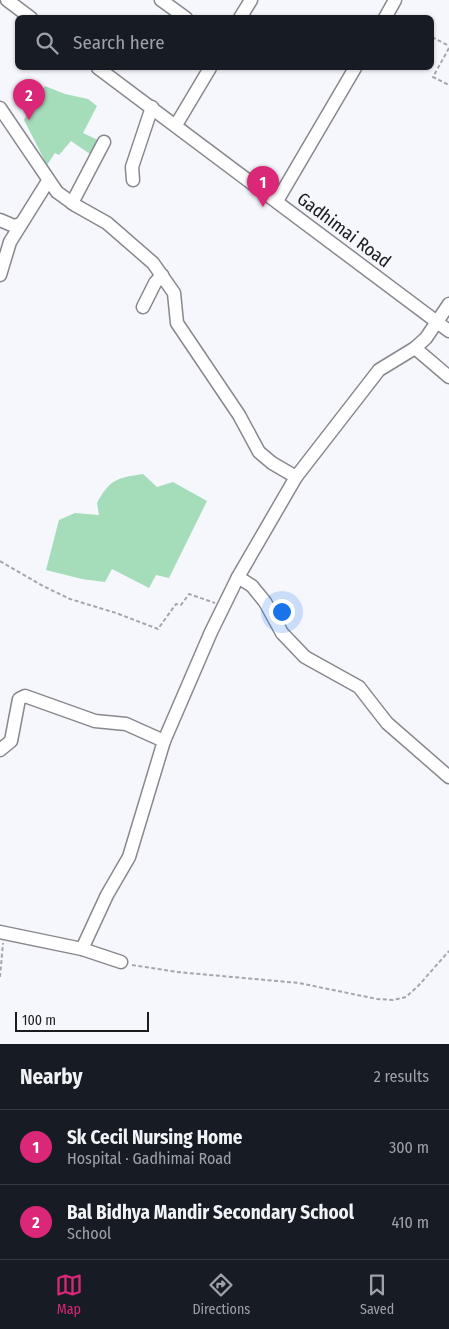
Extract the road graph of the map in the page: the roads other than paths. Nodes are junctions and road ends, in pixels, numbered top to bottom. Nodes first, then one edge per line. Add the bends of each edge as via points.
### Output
1 (7, 0) edge
2 (161, 0) edge
3 (251, 0) edge
4 (395, 0) edge
5 (27, 15) edge
6 (182, 15) edge
7 (242, 15) edge
8 (386, 15) edge
9 (101, 70) edge
10 (209, 70) edge
11 (354, 70) edge
12 (152, 107) junction
13 (0, 108) edge
14 (176, 125) junction
15 (104, 142) dead end
16 (132, 180) dead end
17 (48, 181) junction
18 (277, 201) junction
19 (72, 203) junction
20 (0, 220) edge
21 (21, 224) junction
22 (0, 275) edge
23 (162, 275) junction
24 (449, 304) edge
25 (143, 307) dead end
26 (437, 322) junction
27 (449, 331) edge
28 (415, 348) junction
29 (449, 377) edge
30 (296, 477) junction
31 (238, 577) junction
32 (164, 741) junction
33 (0, 750) edge
34 (449, 777) edge
35 (2, 933) edge
36 (82, 950) junction
37 (121, 962) road end

1 - 5 street
2 - 6 street
3 - 7 street
4 - 8 street
9 - 12 street, Gadhimai Road
10 - 14 street
11 - 18 street
12 - 14 street, Gadhimai Road
12 - 16 street via 132,166
13 - 17 street
14 - 18 street, Gadhimai Road
15 - 19 street
17 - 19 street
17 - 21 street
18 - 26 street, Gadhimai Road
19 - 23 street via 106,223
20 - 21 street via 14,226
21 - 22 street via 10,242
23 - 25 street
23 - 30 street via 174,293 177,323 239,415 259,452 272,464
24 - 26 street
26 - 27 street, Gadhimai Road
26 - 28 street
28 - 29 street
28 - 30 street via 378,370
30 - 31 street
31 - 32 street
31 - 34 street via 252,586 265,602 282,634 305,657 359,687 387,723
32 - 33 street via 126,724 95,721 25,696 19,699 11,741
32 - 36 street via 130,857 106,894
35 - 36 street
36 - 37 street

